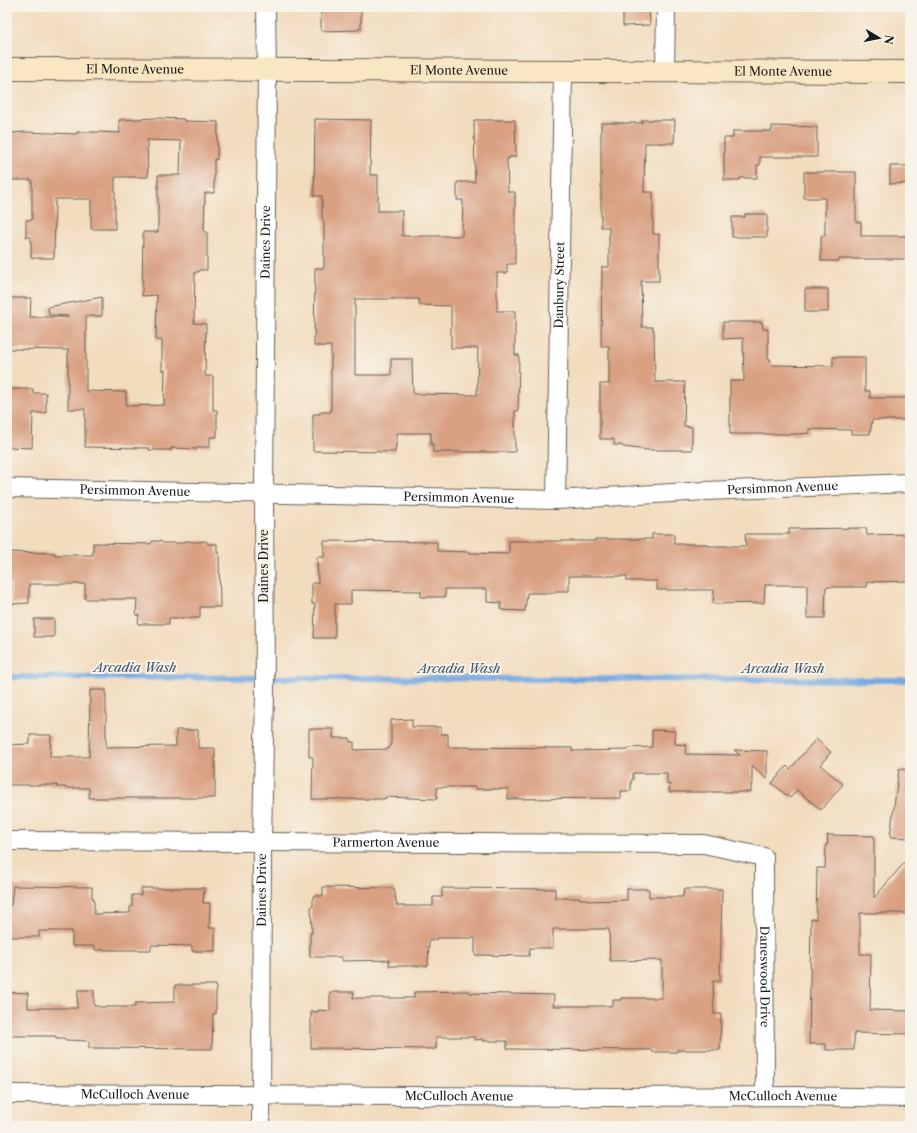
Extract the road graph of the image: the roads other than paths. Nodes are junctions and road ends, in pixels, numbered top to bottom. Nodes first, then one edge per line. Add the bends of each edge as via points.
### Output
1 (266, 7) edge
2 (666, 7) edge
3 (7, 68) edge
4 (268, 70) junction
5 (563, 70) junction
6 (665, 71) junction
7 (910, 72) edge
8 (910, 483) edge
9 (7, 488) edge
10 (264, 494) junction
11 (556, 500) junction
12 (7, 842) edge
13 (262, 842) junction
14 (764, 857) joint
15 (7, 1094) edge
16 (260, 1094) junction
17 (765, 1096) junction
18 (910, 1098) edge
19 (261, 1126) edge

1 - 4 street, Daines Drive
2 - 6 street
3 - 4 street, El Monte Avenue
4 - 5 street, El Monte Avenue
4 - 10 street, Daines Drive
5 - 6 street, El Monte Avenue
5 - 11 street, Danbury Street
6 - 7 street, El Monte Avenue
8 - 11 street, Persimmon Avenue
9 - 10 street, Persimmon Avenue
10 - 11 street, Persimmon Avenue
10 - 13 street, Daines Drive via 265,693
12 - 13 street, Parmerton Avenue
13 - 14 street, Parmerton Avenue via 704,844
13 - 16 street, Daines Drive
14 - 17 street, Daneswood Drive
15 - 16 street, McCulloch Avenue
16 - 17 street, McCulloch Avenue
16 - 19 street, Daines Drive
17 - 18 street, McCulloch Avenue

